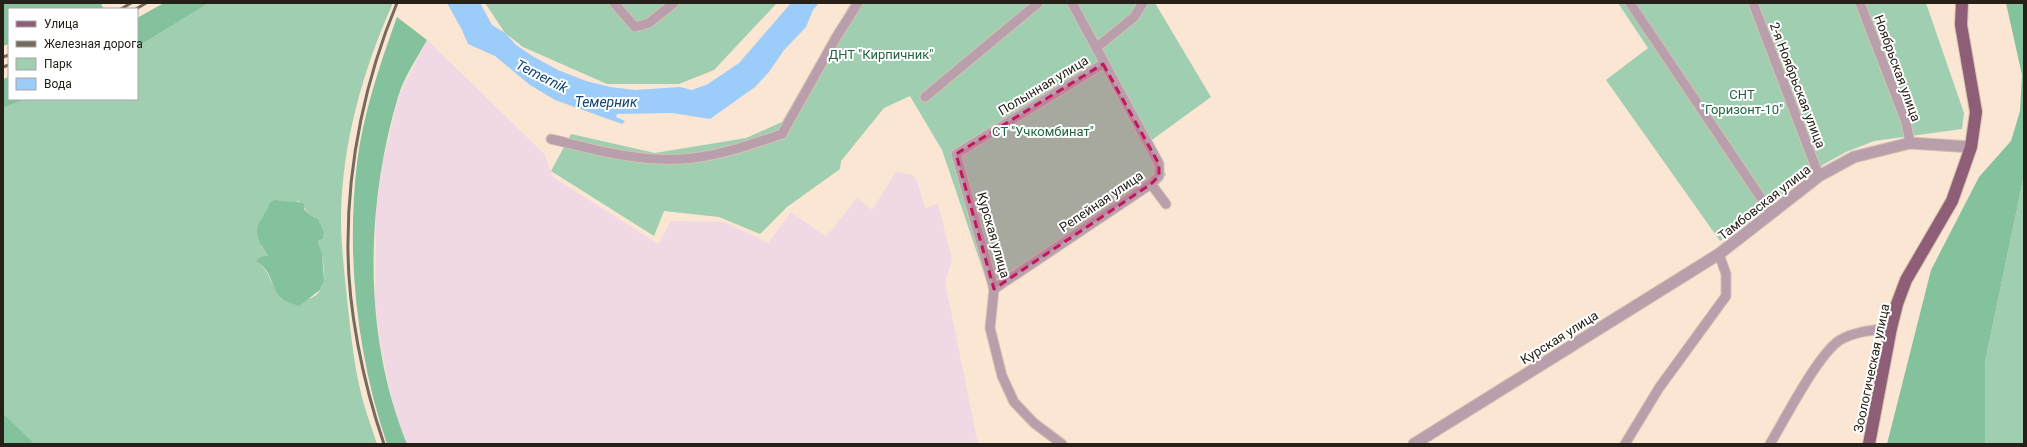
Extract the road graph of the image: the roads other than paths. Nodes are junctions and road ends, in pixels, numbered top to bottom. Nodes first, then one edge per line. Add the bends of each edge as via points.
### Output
1 (614, 3) edge
2 (674, 3) edge
3 (858, 3) edge
4 (1038, 3) edge
5 (1072, 3) edge
6 (1143, 3) edge
7 (1630, 3) edge
8 (1753, 3) edge
9 (1860, 3) edge
10 (1962, 3) edge
11 (1096, 48) junction
12 (1103, 64) junction
13 (925, 97) dead end
14 (551, 139) dead end
15 (1910, 143) junction
16 (1971, 147) junction
17 (956, 154) joint
18 (1818, 176) junction
19 (1151, 184) junction
20 (1166, 204) dead end
21 (1771, 213) junction
22 (1719, 254) junction
23 (994, 289) junction
24 (1891, 328) junction
25 (1062, 444) edge
26 (1414, 444) edge
27 (1625, 444) edge
28 (1770, 444) edge
29 (1869, 444) edge

1 - 2 street via 635,27 649,23
3 - 14 street via 782,134 738,149 692,158 645,158
4 - 13 street
5 - 11 street, Репейная улица
6 - 11 street via 1134,17
7 - 21 street
8 - 18 street, 2-я Ноябрьская улица
9 - 15 street, Ноябрьская улица via 1906,122
10 - 16 main road, Зоологическая улица via 1961,25 1976,112
11 - 12 street, Репейная улица
12 - 17 street, Полынная улица
12 - 19 street, Репейная улица via 1159,164 1159,176
15 - 16 street, Тамбовская улица
15 - 18 street, Тамбовская улица via 1854,157
16 - 24 main road, Зоологическая улица via 1952,202 1906,280
17 - 23 street, Курская улица
18 - 21 street, Тамбовская улица
19 - 20 street
19 - 23 street, Репейная улица
21 - 22 street, Тамбовская улица
22 - 26 street, Курская улица
22 - 27 street, Тамбовская улица via 1726,274 1726,296 1659,388
23 - 25 street, Курская улица via 990,328 1002,376 1014,402 1034,423
24 - 28 street via 1860,332 1840,340 1821,358
24 - 29 main road, Зоологическая улица

